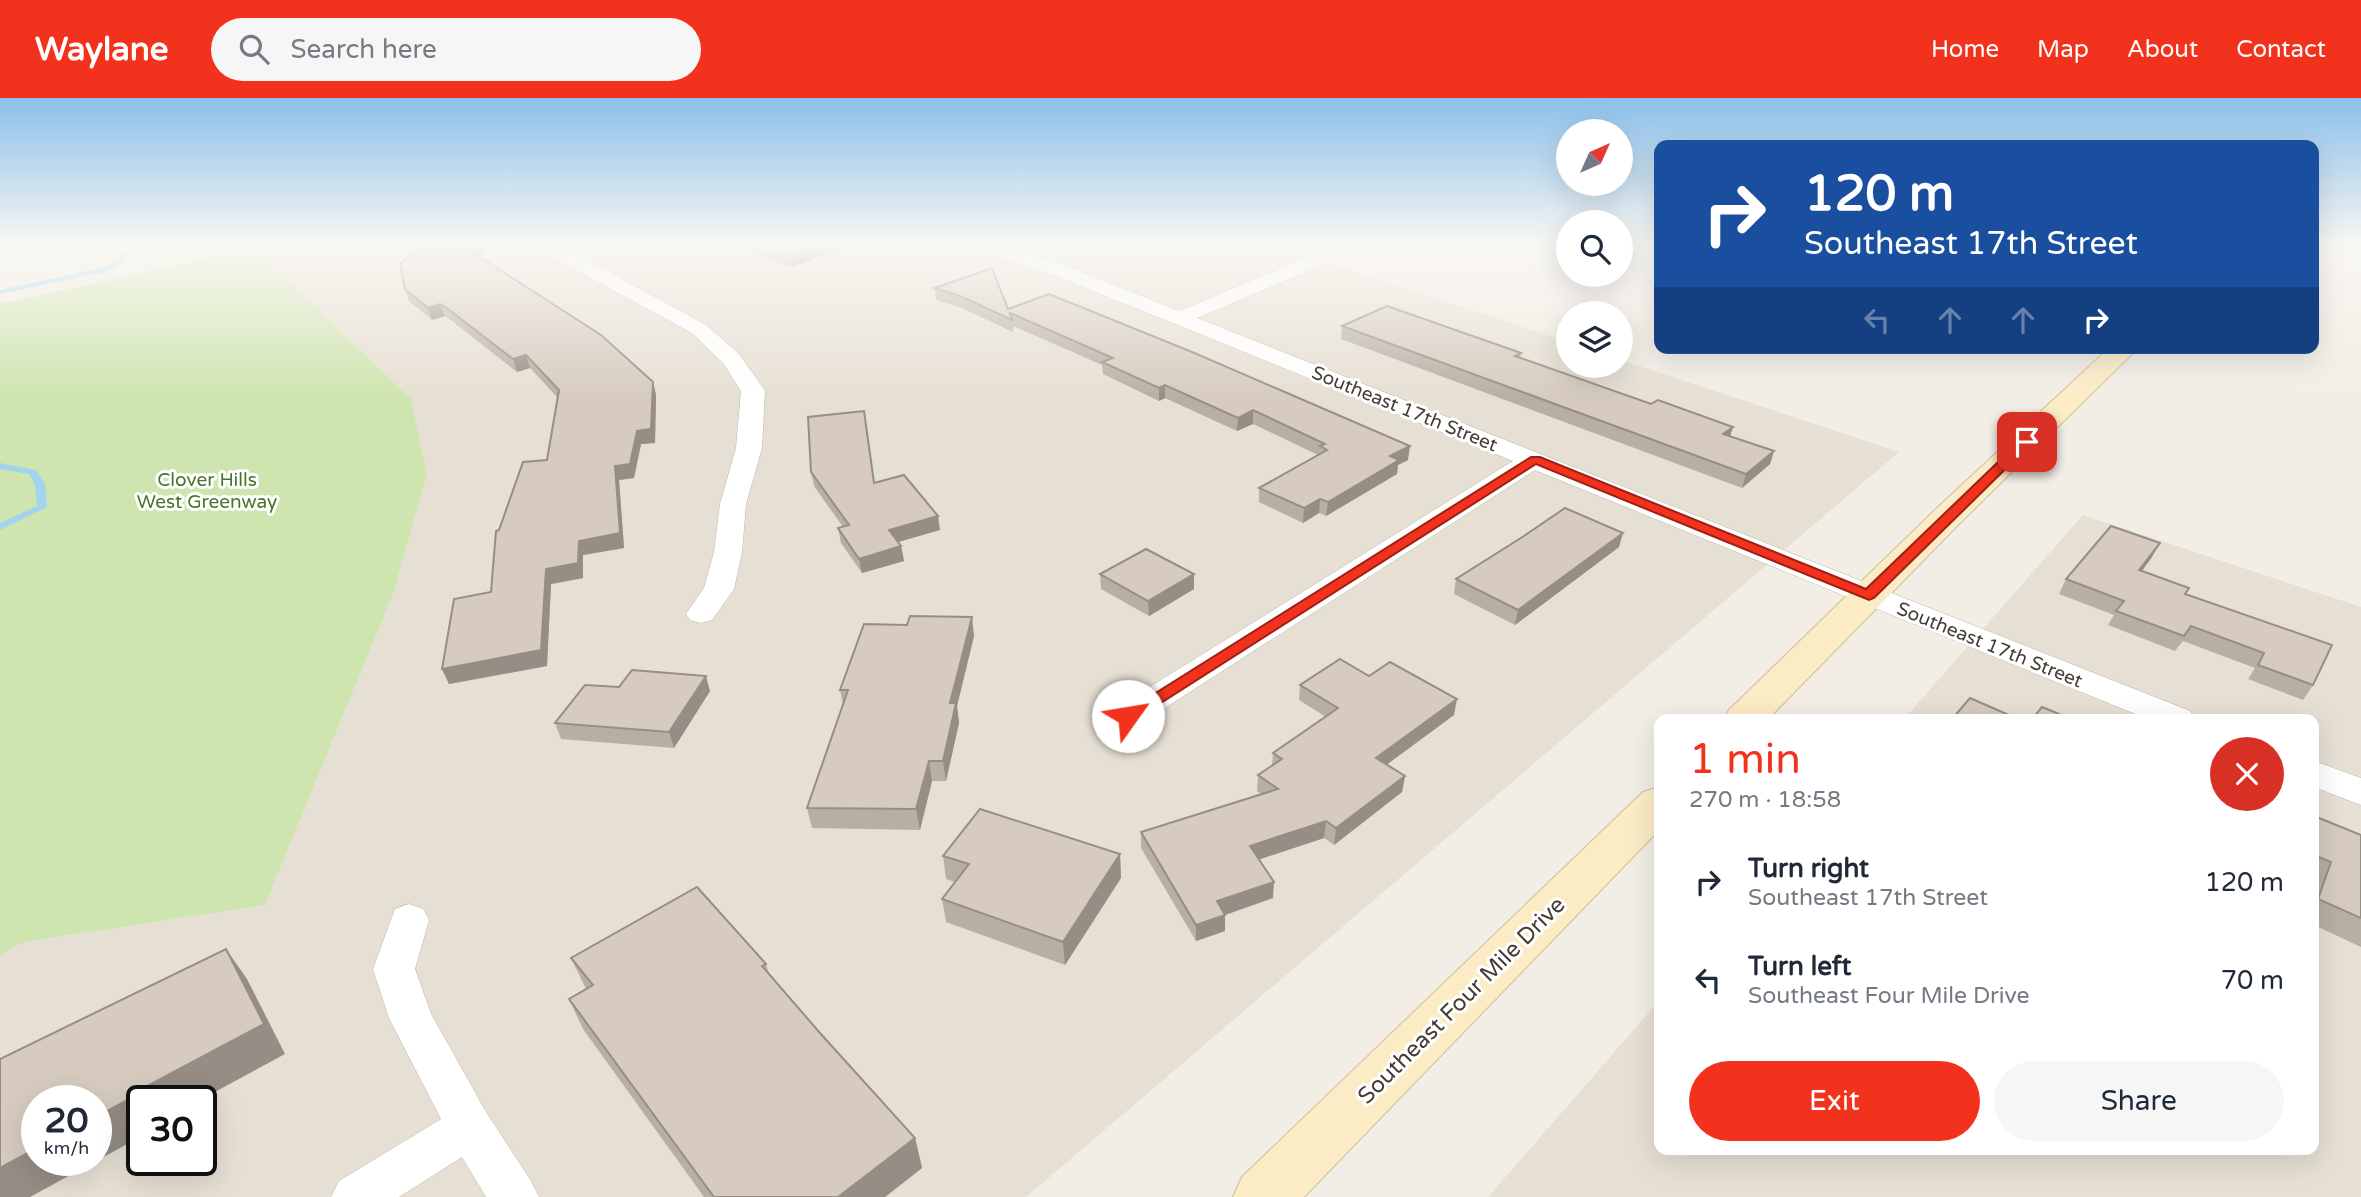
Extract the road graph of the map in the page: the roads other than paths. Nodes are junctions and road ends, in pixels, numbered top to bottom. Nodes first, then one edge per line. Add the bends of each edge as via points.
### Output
1 (637, 295) edge
2 (1122, 295) edge
3 (1233, 295) edge
4 (1179, 318) junction
5 (2119, 354) edge
6 (1535, 459) junction
7 (1869, 595) junction
8 (701, 614) dead end
9 (1749, 714) edge
10 (2166, 714) edge
11 (1128, 716) dead end
12 (2319, 775) edge
13 (2361, 792) edge
14 (1654, 808) edge
15 (409, 920) dead end
16 (469, 1127) junction
17 (356, 1197) edge
18 (514, 1197) edge
19 (1263, 1197) edge

1 - 8 street via 699,329 731,359 753,391 749,448 733,504 728,552 719,589
2 - 4 street, Southeast 17th Street
3 - 4 street
4 - 6 street, Southeast 17th Street
5 - 7 main road
6 - 7 street, Southeast 17th Street
6 - 11 street
7 - 9 main road
7 - 10 street, Southeast 17th Street
12 - 13 street
14 - 19 main road, Southeast Four Mile Drive
15 - 16 street via 394,968 411,1018
16 - 17 street
16 - 18 street

